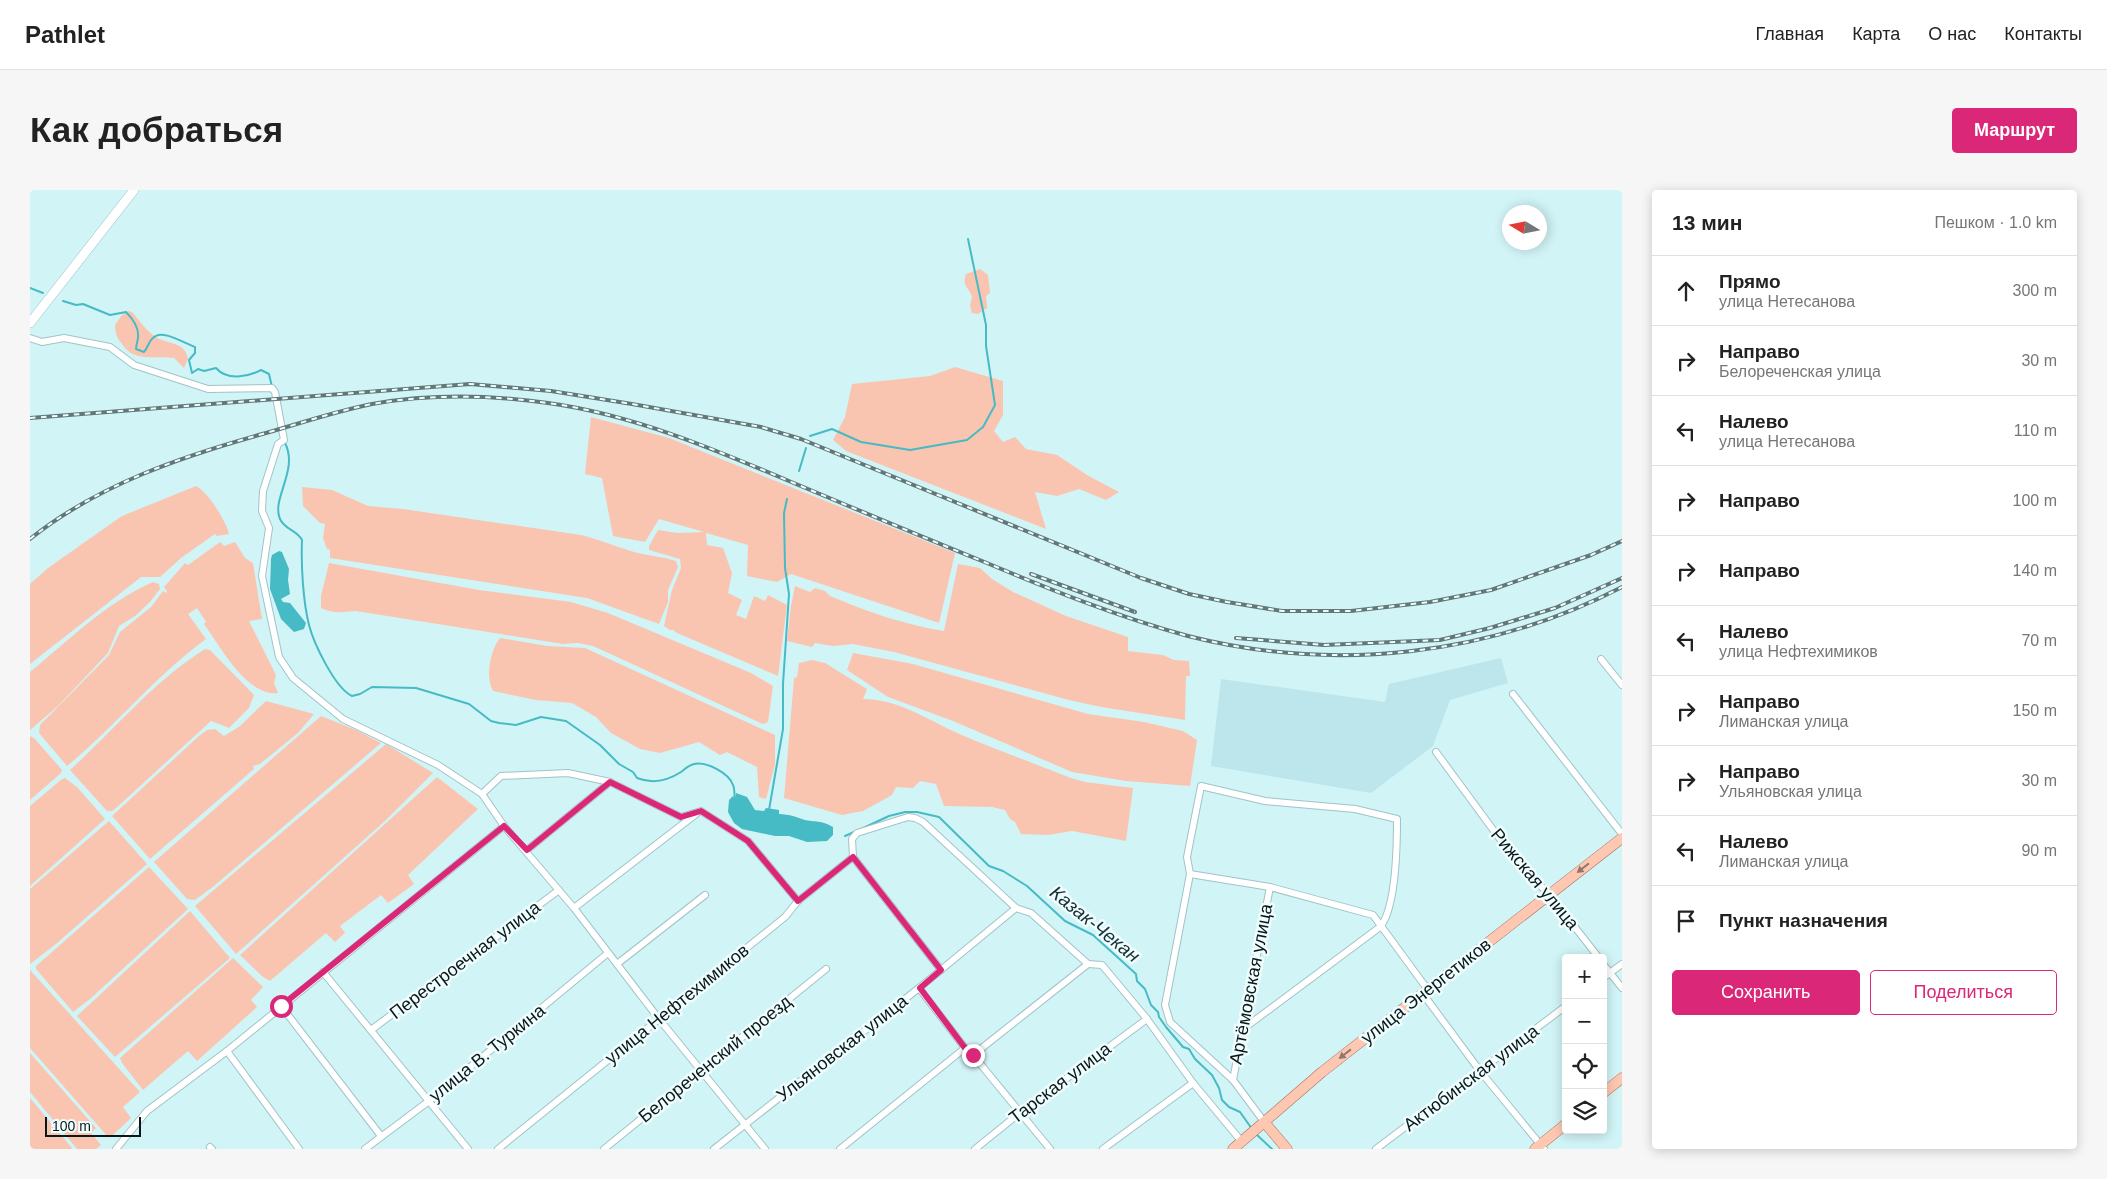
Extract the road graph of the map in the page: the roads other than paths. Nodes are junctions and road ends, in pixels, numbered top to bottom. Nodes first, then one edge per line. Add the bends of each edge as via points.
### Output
1 (134, 190) edge
2 (30, 324) edge
3 (30, 338) edge
4 (1601, 659) dead end
5 (1622, 685) edge
6 (1514, 694) dead end
7 (1436, 752) dead end
8 (610, 782) junction
9 (482, 794) junction
10 (701, 811) junction
11 (504, 826) junction
12 (1622, 834) edge
13 (1622, 838) edge
14 (527, 850) junction
15 (853, 857) junction
16 (1190, 874) junction
17 (1270, 887) junction
18 (559, 890) junction
19 (1549, 894) junction
20 (705, 895) dead end
21 (798, 901) junction
22 (574, 908) junction
23 (1016, 908) junction
24 (1380, 928) junction
25 (608, 953) junction
26 (1596, 954) edge
27 (617, 964) junction
28 (1088, 964) junction
29 (1622, 964) edge
30 (826, 969) dead end
31 (1607, 969) edge
32 (941, 970) junction
33 (323, 972) junction
34 (1610, 972) junction
35 (1607, 975) edge
36 (920, 988) junction
37 (1622, 988) edge
38 (1426, 992) junction
39 (281, 1006) junction
40 (1562, 1009) edge
41 (659, 1019) junction
42 (1146, 1019) junction
43 (371, 1030) junction
44 (1243, 1030) junction
45 (965, 1048) junction
46 (227, 1051) junction
47 (973, 1055) junction
48 (702, 1070) junction
49 (1480, 1071) junction
50 (1622, 1078) edge
51 (1232, 1080) junction
52 (1193, 1083) junction
53 (1607, 1090) edge
54 (429, 1101) junction
55 (1021, 1112) junction
56 (745, 1124) junction
57 (1263, 1125) junction
58 (1562, 1128) edge
59 (381, 1136) junction
60 (1244, 1140) junction
61 (1540, 1148) edge
62 (116, 1149) edge
63 (299, 1149) edge
64 (364, 1149) edge
65 (468, 1149) edge
66 (498, 1149) edge
67 (604, 1149) edge
68 (714, 1149) edge
69 (765, 1149) edge
70 (840, 1149) edge
71 (975, 1149) edge
72 (1050, 1149) edge
73 (1103, 1149) edge
74 (1233, 1149) edge
75 (1287, 1149) edge
76 (1376, 1149) edge

1 - 2 main road
3 - 9 street via 42,342 64,338 110,348 134,365 208,389 272,388 284,440 278,444 263,491 262,511 269,528 262,576 279,657 293,678 343,719 438,765
4 - 5 street
6 - 12 street
7 - 19 street, Рижская улица via 1519,866
8 - 9 street via 568,773 502,776
8 - 10 street via 681,817
8 - 14 street
9 - 11 street
10 - 21 street via 748,841
10 - 22 street
11 - 14 street
11 - 33 street
13 -> 19 main road, улица Энергетиков
14 - 18 street
15 - 21 street, улица Нефтехимиков
15 - 23 street via 852,839 857,833 908,817 915,818
15 - 32 street
16 - 17 street
16 - 24 street via 1187,857 1202,786 1265,801 1355,809 1397,819 1392,886 1386,920
16 - 51 street via 1165,1005 1170,1022
17 - 24 street via 1373,915
17 - 44 street, Артёмовская улица
18 - 22 street
18 - 43 street, Перестроечная улица
19 - 26 street, Рижская улица
19 - 38 main road, улица Энергетиков
20 - 27 street
21 - 41 street, улица Нефтехимиков via 785,917
22 - 25 street
23 - 28 street via 1031,913
23 - 32 street, Ульяновская улица
24 - 38 street
24 - 44 street
25 - 27 street
25 - 54 street, улица В. Туркина
27 - 41 street
28 - 42 street via 1102,965
28 - 47 street
29 - 34 street
30 - 48 street, Белореченский проезд
31 - 34 street
32 - 36 street, Ульяновская улица
33 - 39 street
33 - 43 street
34 - 35 street
34 - 37 street
36 - 45 street
36 - 56 street, Ульяновская улица
38 - 49 street
38 -> 57 main road, улица Энергетиков via 1322,1072
39 - 46 street
39 - 59 street
40 - 49 street, Актюбинская улица
41 - 48 street
41 - 66 street, улица Нефтехимиков
42 - 52 street
42 - 55 street, Тарская улица
43 - 54 street
44 - 51 street, Артёмовская улица
45 - 47 street
45 - 70 street
46 - 62 street via 147,1111
46 - 63 street
47 - 55 street
48 - 56 street
48 - 67 street, Белореченский проезд
49 - 61 street
49 - 76 street, Актюбинская улица
50 - 53 main road
51 - 57 street
52 - 60 street
52 - 73 street
54 - 59 street, улица В. Туркина
54 - 65 street
55 - 71 street, Тарская улица
55 - 72 street
56 - 68 street, Ульяновская улица
56 - 69 street
57 - 60 main road, улица Энергетиков
57 - 75 main road
58 - 61 main road
59 - 64 street, улица В. Туркина
60 - 74 main road, улица Энергетиков

